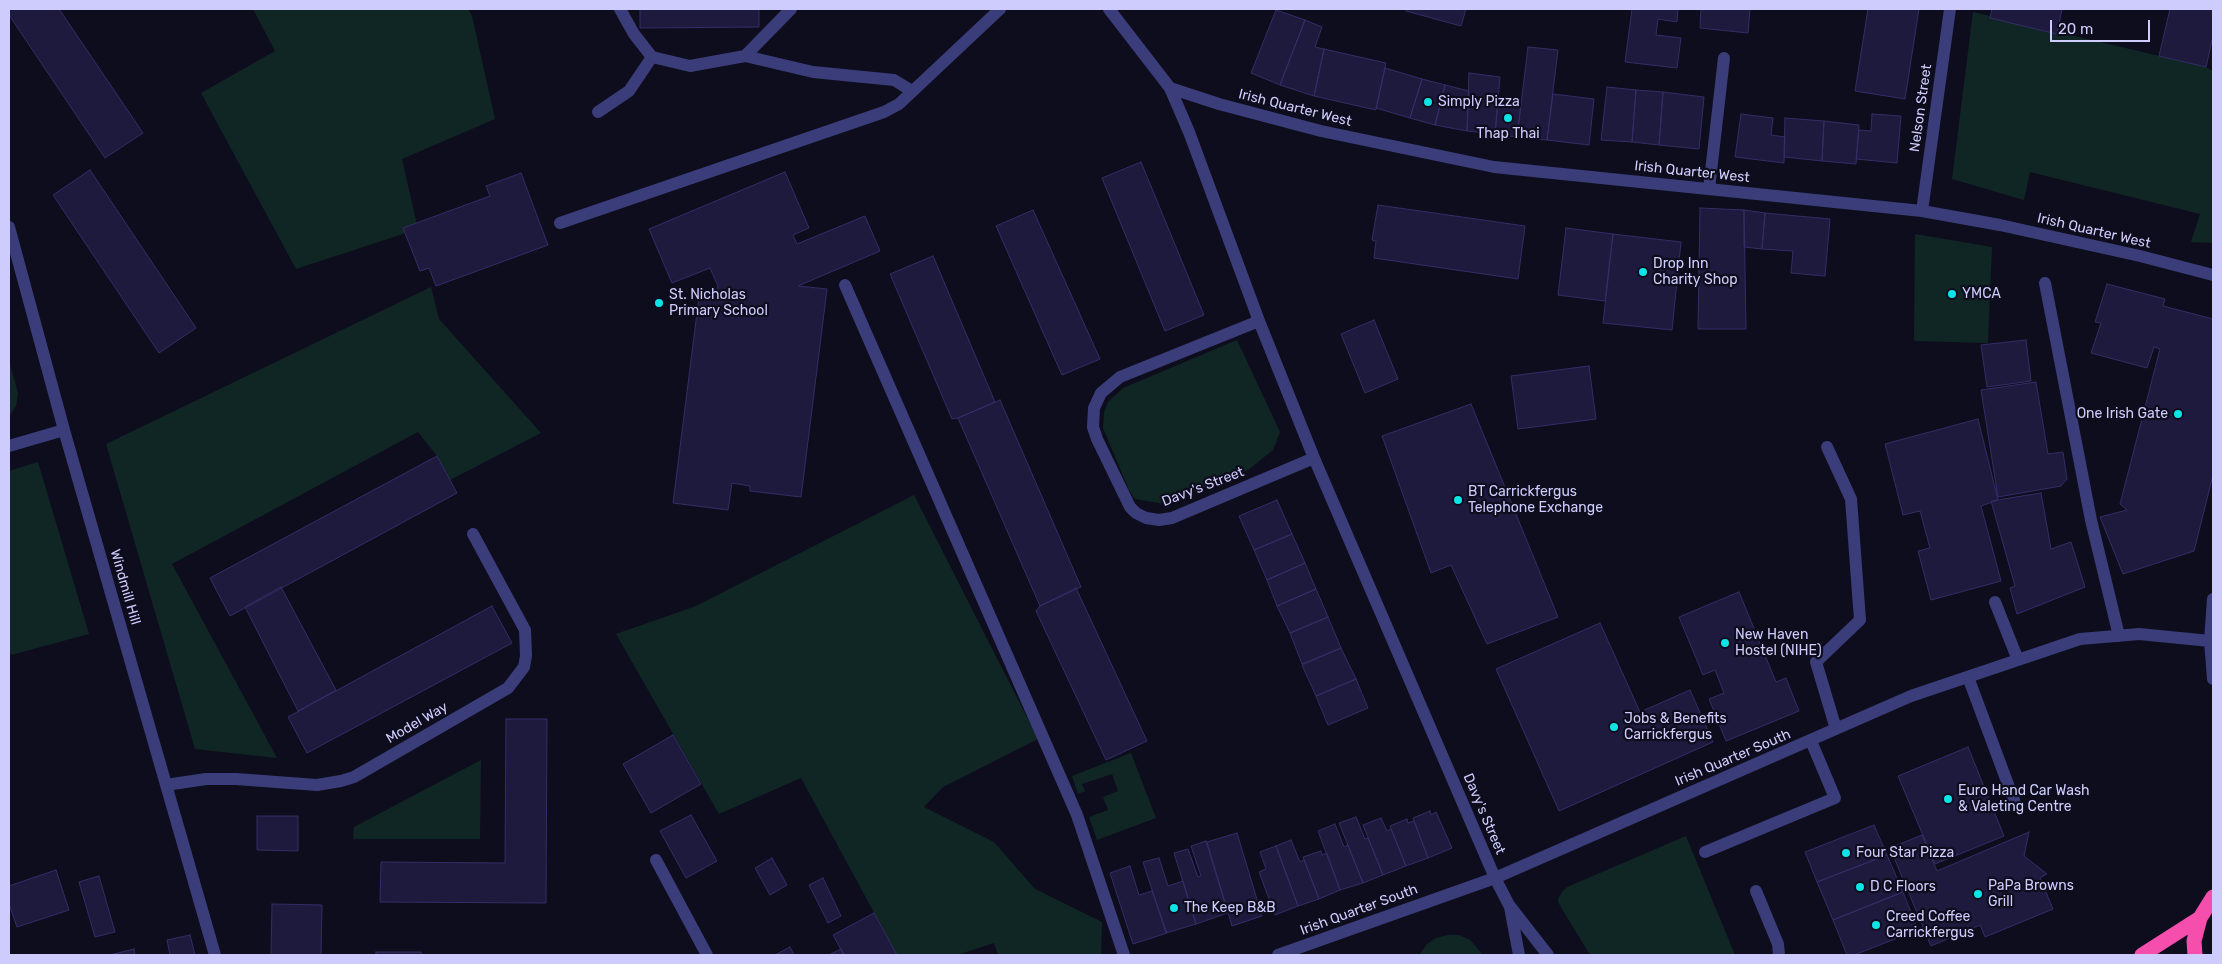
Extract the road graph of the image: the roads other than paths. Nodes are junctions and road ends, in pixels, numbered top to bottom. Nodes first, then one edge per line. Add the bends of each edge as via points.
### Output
1 (620, 9) edge
2 (791, 9) edge
3 (1000, 9) edge
4 (1109, 9) edge
5 (1950, 9) edge
6 (745, 56) junction
7 (652, 57) junction
8 (1724, 58) dead end
9 (1170, 88) junction
10 (912, 91) junction
11 (598, 112) dead end
12 (1709, 189) junction
13 (1922, 211) junction
14 (560, 223) dead end
15 (9, 227) edge
16 (2213, 275) edge
17 (2045, 283) dead end
18 (845, 285) dead end
19 (1259, 321) junction
20 (64, 430) junction
21 (9, 446) edge
22 (1826, 447) dead end
23 (1314, 458) junction
24 (473, 534) dead end
25 (2213, 599) edge
26 (1995, 602) dead end
27 (2119, 636) junction
28 (2210, 641) junction
29 (2018, 660) junction
30 (1968, 677) junction
31 (2213, 679) edge
32 (1836, 729) junction
33 (1811, 740) junction
34 (166, 785) junction
35 (2015, 803) dead end
36 (1705, 852) dead end
37 (656, 860) dead end
38 (1495, 878) junction
39 (1756, 891) dead end
40 (2213, 895) edge
41 (1510, 905) junction
42 (2200, 918) junction
43 (215, 955) edge
44 (707, 955) edge
45 (1124, 955) edge
46 (1278, 955) edge
47 (1519, 955) edge
48 (1548, 955) edge
49 (1779, 955) edge
50 (2142, 955) edge
51 (2195, 955) edge

1 - 7 street
2 - 6 street
3 - 10 street
4 - 9 street, Davy's Street
5 - 13 street, Nelson Street
6 - 7 street via 690,66
6 - 10 street via 813,72 894,80
7 - 11 street via 629,91
8 - 12 street
9 - 12 street, Irish Quarter West via 1321,131 1494,167
9 - 19 street, Davy's Street
10 - 14 street via 899,104 884,112
12 - 13 street, Irish Quarter West
13 - 16 street, Irish Quarter West via 2056,237
15 - 20 street, Windmill Hill
17 - 27 street via 2091,520
18 - 45 street via 1077,815
19 - 23 street, Davy's Street
19 - 23 street, Davy's Street via 1120,377 1101,393 1094,408 1093,427 1097,439 1130,507 1141,516 1159,520 1172,518
20 - 21 street
20 - 34 street, Windmill Hill
22 - 32 street via 1851,499 1860,620 1816,662
23 - 38 street, Davy's Street
24 - 34 street, Model Way via 524,630 524,667 508,688 341,781 317,785 236,779
25 - 28 street
26 - 29 street
27 - 28 street, Irish Quarter South via 2139,634
27 - 29 street, Irish Quarter South via 2080,639
28 - 31 street
29 - 30 street, Irish Quarter South
30 - 32 street, Irish Quarter South via 1911,696
30 - 35 street
32 - 33 street, Irish Quarter South
33 - 36 street via 1836,798
33 - 38 street, Irish Quarter South
34 - 43 street, Windmill Hill
37 - 44 street
38 - 41 street, Davy's Street
38 - 46 street, Irish Quarter South
39 - 49 street via 1778,944
40 - 42 highway
41 - 47 street, Davy's Street
41 - 48 street, Davy's Street
42 - 50 highway
42 - 51 highway via 2194,941

